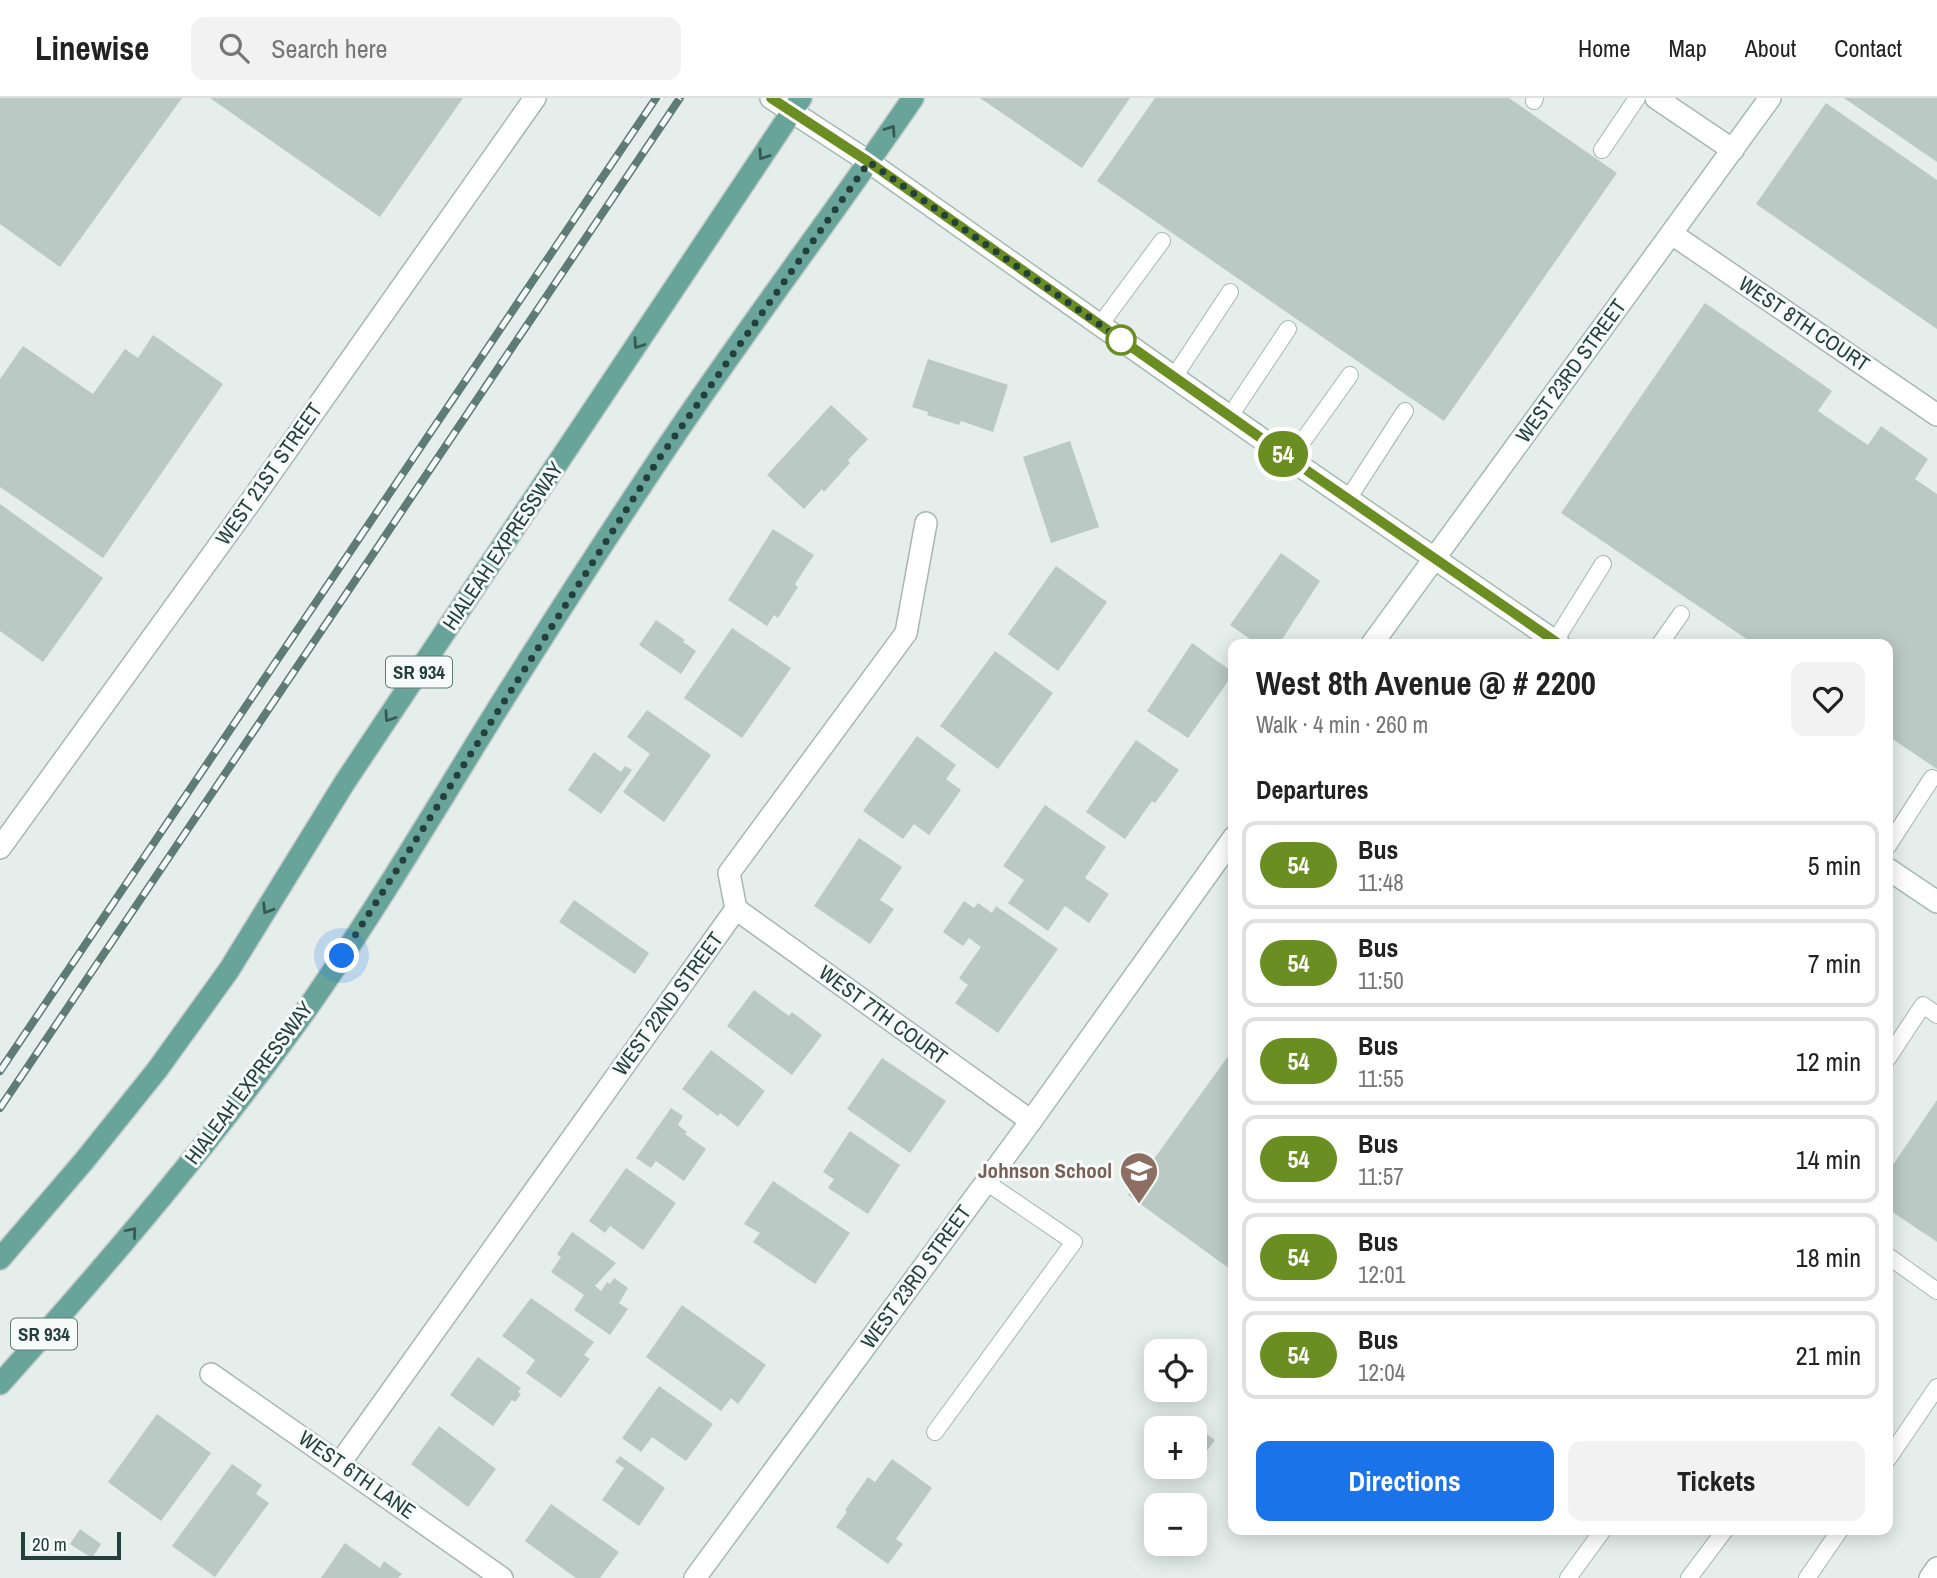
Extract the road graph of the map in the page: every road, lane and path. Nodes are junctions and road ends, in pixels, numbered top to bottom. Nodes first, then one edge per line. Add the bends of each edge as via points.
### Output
1 (535, 98) edge
2 (771, 98) edge
3 (913, 98) edge
4 (1637, 98) edge
5 (1656, 98) edge
6 (1770, 98) edge
7 (797, 105) edge
8 (1602, 150) dead end
9 (1733, 150) junction
10 (869, 162) junction
11 (1672, 234) junction
12 (1162, 240) dead end
13 (1230, 292) dead end
14 (1100, 325) junction
15 (1288, 329) dead end
16 (1350, 375) dead end
17 (1174, 377) junction
18 (1405, 411) dead end
19 (1937, 415) edge
20 (1230, 416) junction
21 (1290, 458) junction
22 (1348, 499) junction
23 (926, 523) dead end
24 (1433, 558) junction
25 (1603, 564) dead end
26 (1681, 614) dead end
27 (1376, 639) edge
28 (1553, 639) edge
29 (1559, 639) edge
30 (1664, 639) edge
31 (1932, 778) dead end
32 (1893, 838) edge
33 (1228, 845) edge
34 (0, 848) edge
35 (1893, 872) edge
36 (1937, 902) edge
37 (736, 909) junction
38 (1937, 1015) edge
39 (1893, 1050) edge
40 (1031, 1121) junction
41 (986, 1182) junction
42 (0, 1259) edge
43 (1893, 1260) edge
44 (1937, 1291) edge
45 (211, 1374) dead end
46 (0, 1384) edge
47 (1937, 1387) edge
48 (935, 1432) dead end
49 (1893, 1452) edge
50 (340, 1463) junction
51 (1599, 1535) edge
52 (1720, 1535) edge
53 (1837, 1535) edge
54 (1937, 1568) edge
55 (502, 1578) edge
56 (695, 1578) edge
57 (1568, 1578) edge
58 (1689, 1578) edge
59 (1807, 1578) edge
60 (1930, 1578) edge

1 - 34 street, WEST 21ST STREET via 250,504
2 - 7 street
10 -> 3 main road, HIALEAH EXPRESSWAY / SR 934
4 - 8 lane
5 - 9 street
6 - 9 street, WEST 23RD STREET
7 - 10 street
7 -> 42 main road, HIALEAH EXPRESSWAY / SR 934 via 345,782 229,970 85,1161
9 - 11 street, WEST 23RD STREET
10 - 14 street
46 -> 10 main road, HIALEAH EXPRESSWAY / SR 934 via 89,1285 312,1002 658,460
11 - 19 street, WEST 8TH COURT
11 - 24 street, WEST 23RD STREET
12 - 14 lane
13 - 17 lane
14 - 17 street
15 - 20 lane
16 - 21 lane
17 - 20 street
18 - 22 lane
20 - 21 street
21 - 22 street
22 - 24 street
23 - 37 street, WEST 22ND STREET via 906,633 729,873
24 - 27 street, WEST 23RD STREET
24 - 28 street
25 - 29 lane
26 - 30 lane
31 - 32 lane
33 - 40 street, WEST 23RD STREET
35 - 36 street
37 - 40 street, WEST 7TH COURT
37 - 50 street, WEST 22ND STREET
38 - 39 lane via 1923,1005
40 - 41 street, WEST 23RD STREET
41 - 48 lane via 1074,1242
41 - 56 street, WEST 23RD STREET
43 - 44 lane
45 - 50 street, WEST 6TH LANE
47 - 49 lane
50 - 55 street, WEST 6TH LANE
51 - 57 lane
52 - 58 lane
53 - 59 lane
54 - 60 street

